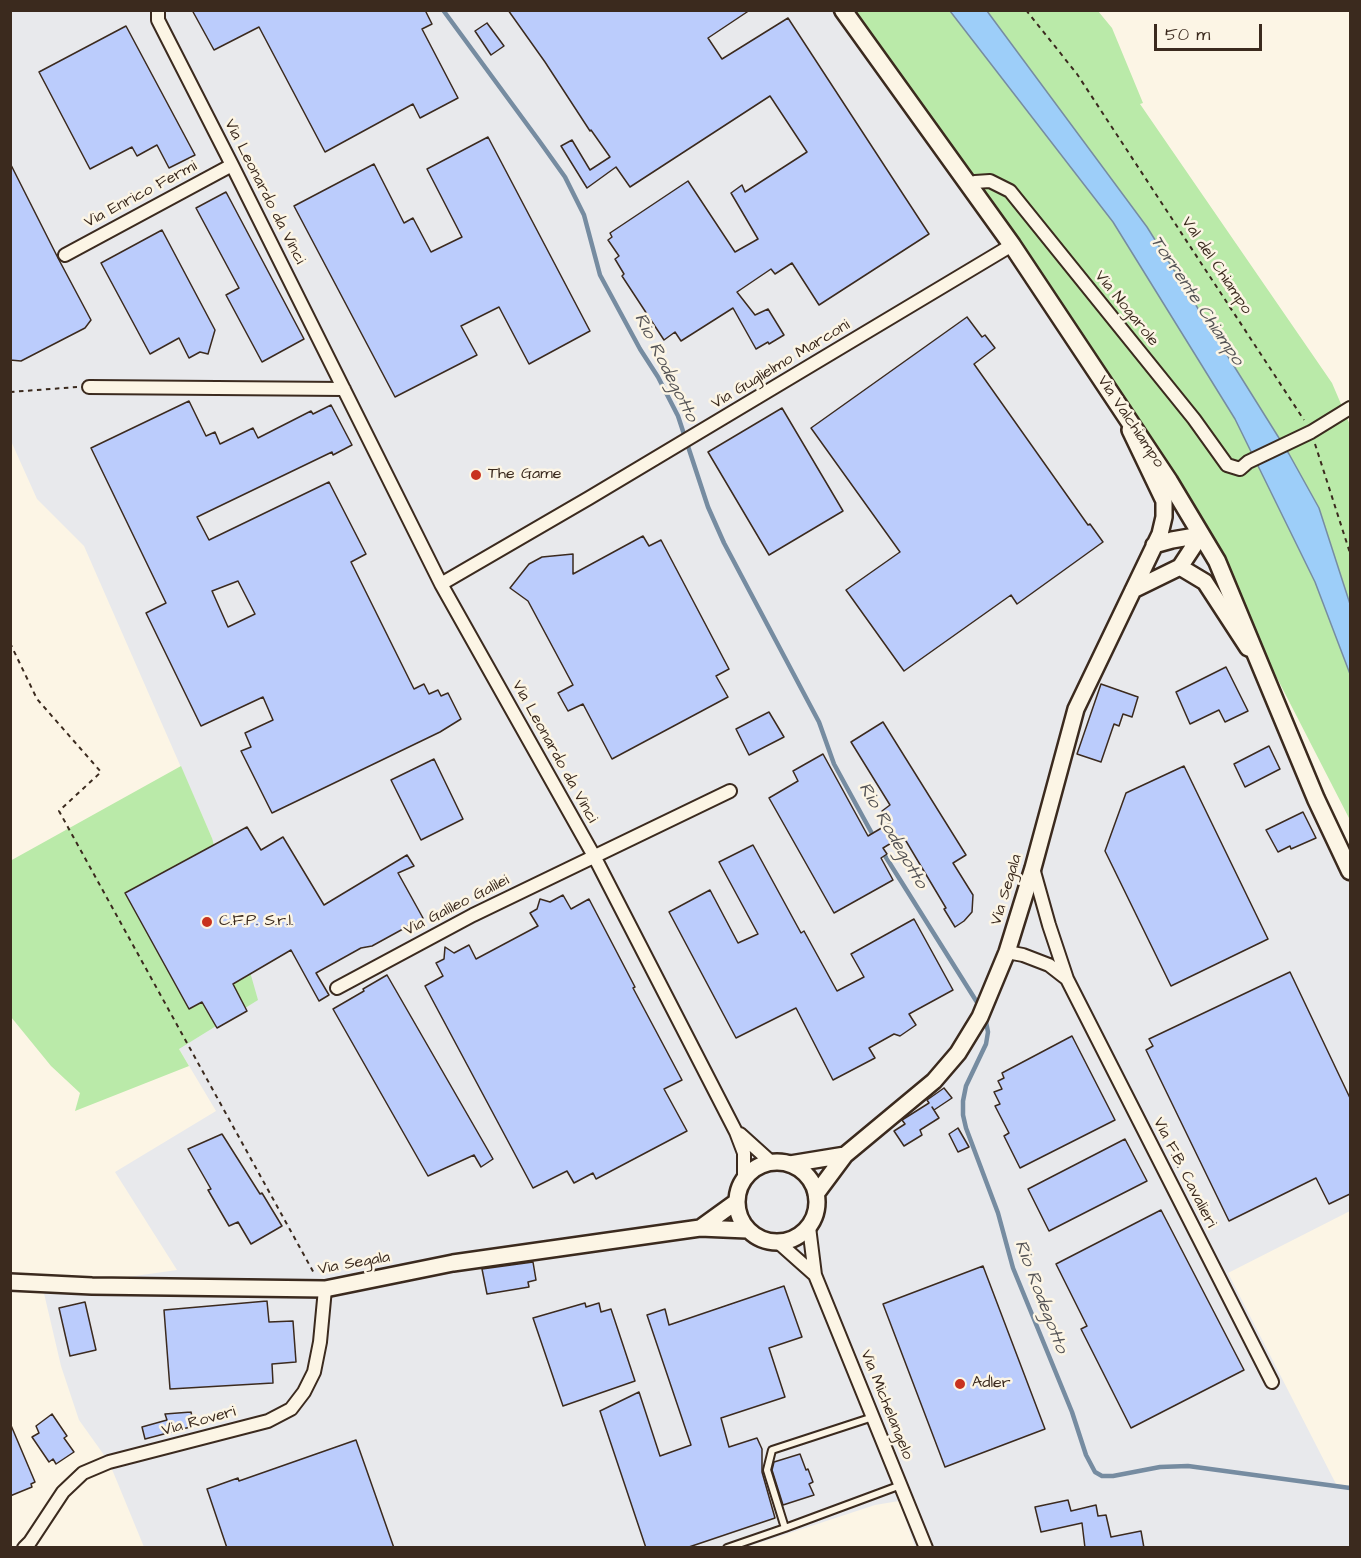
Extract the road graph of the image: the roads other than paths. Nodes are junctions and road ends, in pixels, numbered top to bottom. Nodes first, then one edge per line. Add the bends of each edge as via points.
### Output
1 (158, 10) edge
2 (843, 10) edge
3 (232, 165) junction
4 (968, 185) junction
5 (1012, 245) junction
6 (65, 255) dead end
7 (89, 387) road end
8 (344, 389) junction
9 (1350, 408) edge
10 (1122, 411) junction
11 (1201, 535) junction
12 (1154, 545) junction
13 (1180, 567) junction
14 (441, 584) junction
15 (1133, 590) junction
16 (1262, 669) junction
17 (730, 791) dead end
18 (594, 856) junction
19 (1033, 868) junction
20 (1350, 871) edge
21 (1007, 952) junction
22 (1067, 979) junction
23 (337, 988) dead end
24 (736, 1132) junction
25 (845, 1155) junction
26 (771, 1162) junction
27 (790, 1164) junction
28 (744, 1178) junction
29 (816, 1194) junction
30 (736, 1202) junction
31 (809, 1227) junction
32 (700, 1228) junction
33 (747, 1230) junction
34 (779, 1243) junction
35 (815, 1275) junction
36 (10, 1282) edge
37 (326, 1289) junction
38 (1272, 1382) dead end
39 (874, 1417) junction
40 (901, 1485) junction
41 (785, 1528) junction
42 (24, 1548) edge
43 (727, 1548) edge
44 (926, 1548) edge

1 - 3 street, Via Leonardo da Vinci via 158,20
2 - 4 main road, Via Valchiampo
3 - 6 street, Via Enrico Fermi
3 - 8 street, Via Leonardo da Vinci
4 - 5 main road, Via Valchiampo
4 - 9 street, Via Nogarole via 990,181 1010,191 1227,465 1240,469
5 - 10 main road, Via Valchiampo
5 - 14 street, Via Guglielmo Marconi
7 - 8 street
8 - 14 street, Via Leonardo da Vinci
10 - 11 main road, Via Valchiampo
10 - 12 street, Via Segala via 1164,501 1164,517
11 - 12 street
11 - 13 street
11 - 16 main road, Via Valchiampo
12 - 15 street, Via Segala
13 - 15 street
13 - 16 street via 1206,582
14 - 18 street, Via Leonardo da Vinci
15 - 19 street, Via Segala via 1077,709
16 - 20 main road, Via Valchiampo
17 - 18 street, Via Galileo Galilei
18 - 23 street, Via Galileo Galilei
18 - 24 street, Via Leonardo da Vinci
19 - 21 street, Via Segala
19 - 22 street, Via F.B. Cavalieri
21 - 22 street, Via F.B. Cavalieri via 1049,965
21 - 25 street, Via Segala via 980,1017 958,1053 934,1081
22 - 38 street, Via F.B. Cavalieri
24 - 26 street, Via Leonardo da Vinci
24 - 28 street, Via Leonardo da Vinci via 744,1153
25 - 27 street
25 - 29 street, Via Segala
26 - 27 street
26 - 28 street
27 - 29 street via 812,1181
28 - 30 street
29 - 31 street, Via Segala via 817,1206
30 - 32 street, Via Segala
30 - 33 street
31 - 34 street via 801,1235
31 - 35 street, Via Michelangelo
32 - 33 street, Via Segala
32 - 37 street, Via Segala via 453,1263
33 - 34 street, Via Segala via 757,1238
34 - 35 street, Via Michelangelo
35 - 39 street, Via Michelangelo
36 - 37 street, Via Segala
37 - 42 street, Via Roveri via 314,1372 291,1409 268,1421 109,1462 83,1473 63,1492
39 - 40 street, Via Michelangelo
39 - 41 lane via 772,1450 767,1470
40 - 41 lane
40 - 44 street, Via Michelangelo
41 - 43 lane

